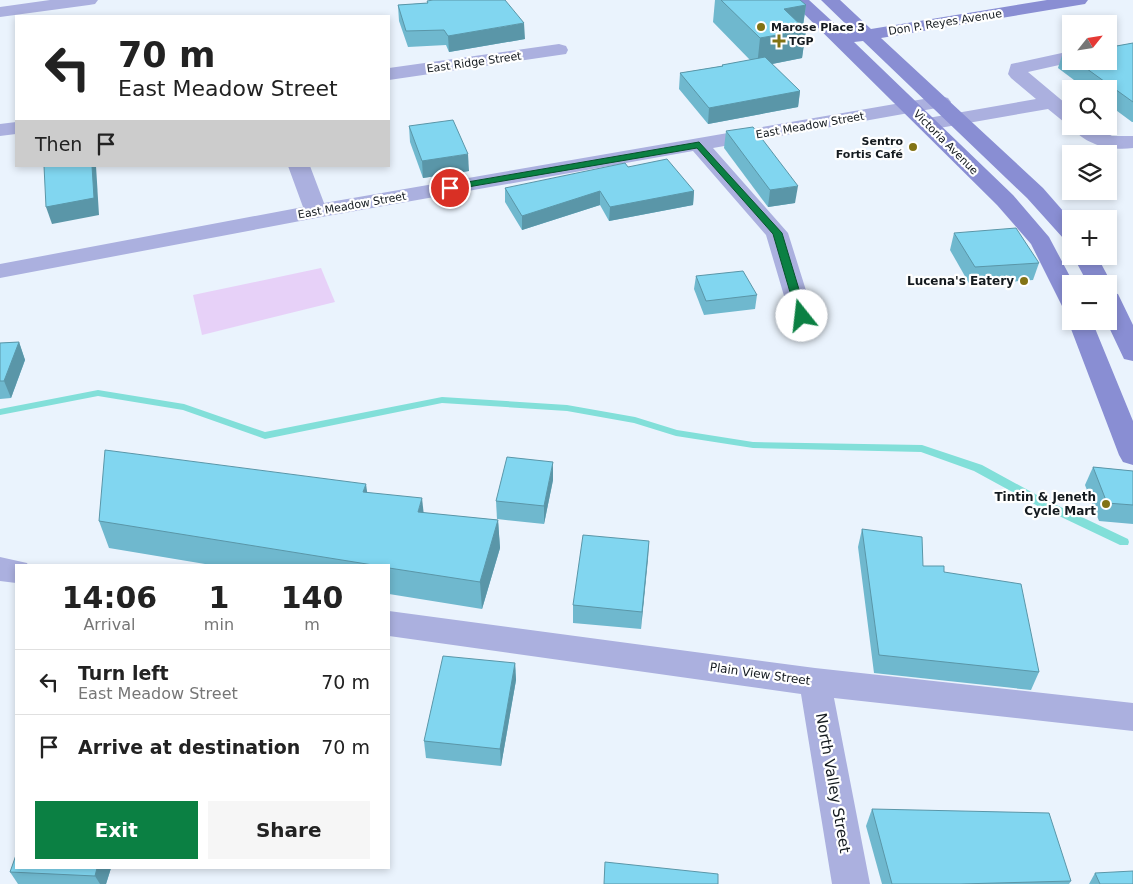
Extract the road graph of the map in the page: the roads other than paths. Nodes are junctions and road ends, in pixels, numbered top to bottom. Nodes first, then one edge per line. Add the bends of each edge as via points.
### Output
1 (89, 0) edge
2 (799, 0) edge
3 (830, 0) edge
4 (974, 0) edge
5 (1079, 0) edge
6 (936, 6) dead end
7 (0, 12) edge
8 (849, 19) junction
9 (822, 23) junction
10 (867, 26) junction
11 (840, 40) junction
12 (559, 50) dead end
13 (1062, 59) edge
14 (390, 74) edge
15 (941, 102) junction
16 (1052, 102) junction
17 (912, 107) junction
18 (1062, 110) edge
19 (958, 119) junction
20 (928, 124) junction
21 (15, 128) edge
22 (0, 130) edge
23 (1092, 135) edge
24 (1133, 142) edge
25 (699, 145) junction
26 (299, 167) edge
27 (316, 211) junction
28 (1062, 224) edge
29 (1062, 240) edge
30 (1041, 242) junction
31 (0, 271) edge
32 (1062, 283) edge
33 (802, 316) dead end
34 (1117, 318) edge
35 (1084, 330) edge
36 (1133, 354) edge
37 (1133, 456) edge
38 (0, 569) edge
39 (15, 571) edge
40 (390, 623) edge
41 (815, 682) junction
42 (1133, 717) edge
43 (851, 884) edge

1 - 7 street
2 - 9 main road, Victoria Avenue
3 - 8 main road, Victoria Avenue
4 - 6 main road, Don P. Reyes Avenue
5 - 10 main road, Don P. Reyes Avenue
8 - 9 main road
8 - 10 main road, Victoria Avenue
9 - 11 main road, Victoria Avenue
10 - 11 main road, Don P. Reyes Avenue
10 - 15 main road, Victoria Avenue
11 - 17 main road, Victoria Avenue
12 - 14 street, East Ridge Street
13 - 16 street via 1018,68 1018,74
15 - 17 street, East Meadow Street
15 - 19 main road, Victoria Avenue
16 - 18 street
16 - 19 street
17 - 20 main road, Victoria Avenue
17 - 25 street, East Meadow Street
19 - 20 street
19 - 28 main road, Victoria Avenue via 1035,193
20 - 30 main road, Victoria Avenue via 1005,200
21 - 22 street
23 - 24 street via 1106,143
25 - 27 street, East Meadow Street
25 - 33 street via 778,233
26 - 27 street
27 - 31 street, East Meadow Street
29 - 30 main road
30 - 32 main road, Victoria Avenue
34 - 36 main road
35 - 37 main road
38 - 39 street
40 - 41 street, Plain View Street
41 - 42 street, Plain View Street
41 - 43 street, North Valley Street

